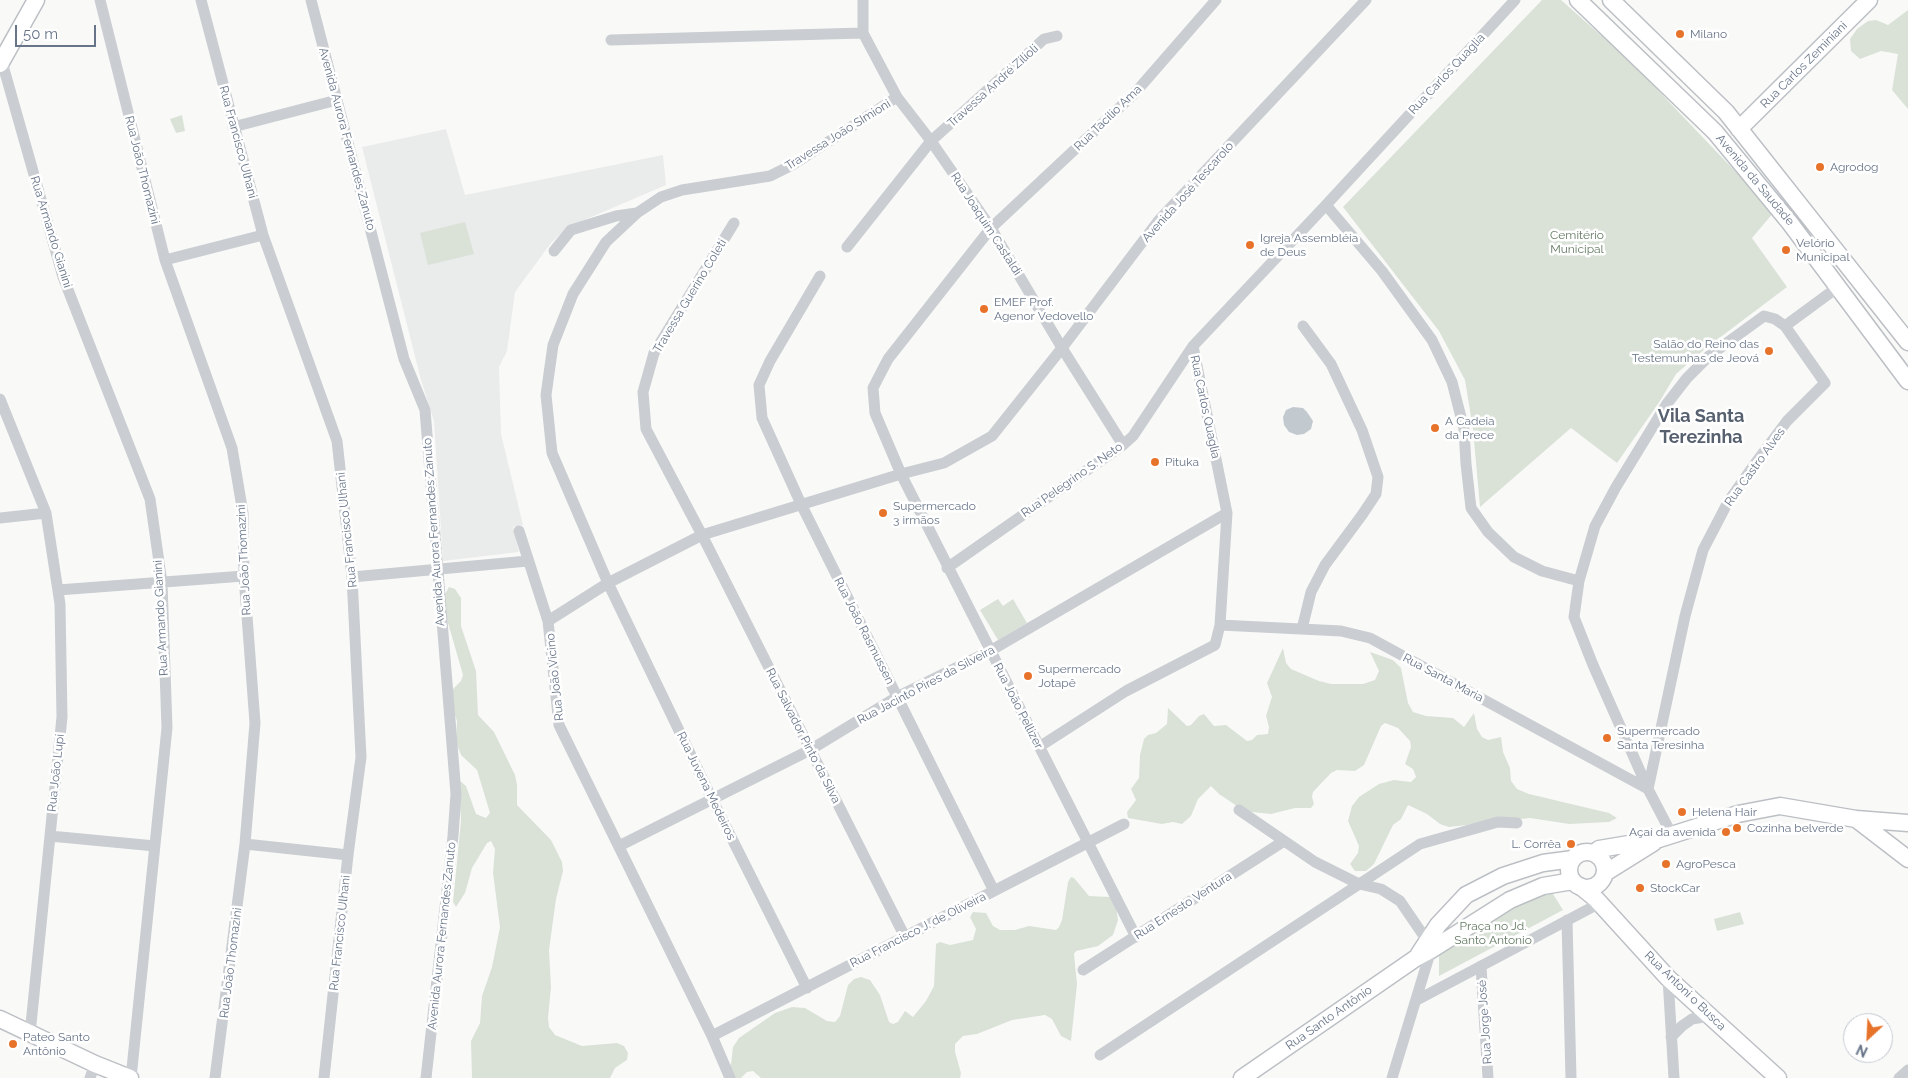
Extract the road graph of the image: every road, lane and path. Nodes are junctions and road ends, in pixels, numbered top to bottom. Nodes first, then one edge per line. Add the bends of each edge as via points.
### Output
1 (36, 0) edge
2 (100, 0) edge
3 (201, 0) edge
4 (311, 0) edge
5 (863, 0) edge
6 (1216, 0) edge
7 (1366, 0) edge
8 (1515, 0) edge
9 (1578, 0) edge
10 (1609, 0) edge
11 (1869, 0) edge
12 (1593, 14) junction
13 (1638, 27) junction
14 (863, 32) junction
15 (1057, 36) dead end
16 (611, 40) dead end
17 (1621, 40) junction
18 (1, 63) edge
19 (897, 97) junction
20 (337, 100) junction
21 (233, 127) junction
22 (1739, 129) junction
23 (931, 140) junction
24 (1326, 205) junction
25 (637, 213) junction
26 (734, 223) dead end
27 (991, 228) junction
28 (263, 236) junction
29 (847, 247) dead end
30 (554, 251) dead end
31 (164, 260) junction
32 (820, 276) dead end
33 (1838, 287) junction
34 (1303, 326) dead end
35 (1785, 326) junction
36 (1908, 342) edge
37 (1192, 346) junction
38 (1062, 348) junction
39 (1908, 381) edge
40 (0, 399) edge
41 (1123, 445) junction
42 (901, 474) junction
43 (801, 504) junction
44 (46, 513) junction
45 (1227, 513) junction
46 (0, 518) edge
47 (519, 531) dead end
48 (702, 535) junction
49 (528, 561) junction
50 (947, 568) junction
51 (437, 570) junction
52 (244, 576) junction
53 (352, 577) junction
54 (1578, 581) junction
55 (162, 583) junction
56 (608, 583) junction
57 (58, 590) junction
58 (548, 621) junction
59 (1220, 625) junction
60 (1302, 629) junction
61 (990, 651) junction
62 (898, 698) junction
63 (1039, 747) junction
64 (810, 750) junction
65 (1648, 789) junction
66 (712, 799) junction
67 (1239, 810) dead end
68 (1856, 819) junction
69 (1517, 823) dead end
70 (1908, 823) edge
71 (1124, 824) dead end
72 (50, 836) junction
73 (1665, 837) junction
74 (1284, 841) junction
75 (1088, 843) junction
76 (245, 844) junction
77 (155, 846) junction
78 (619, 846) junction
79 (1594, 853) junction
80 (348, 855) junction
81 (1573, 859) junction
82 (1908, 859) edge
83 (1603, 877) junction
84 (1359, 884) junction
85 (1577, 884) junction
86 (994, 891) junction
87 (1598, 901) junction
88 (1567, 920) junction
89 (904, 937) junction
90 (1136, 938) junction
91 (1430, 946) junction
92 (1481, 966) junction
93 (1083, 970) dead end
94 (1668, 978) junction
95 (807, 988) junction
96 (1417, 1000) junction
97 (1710, 1016) junction
98 (0, 1020) edge
99 (30, 1034) junction
100 (712, 1036) junction
101 (1672, 1038) junction
102 (1100, 1055) dead end
103 (1908, 1070) edge
104 (92, 1071) edge
105 (130, 1078) edge
106 (215, 1078) edge
107 (324, 1078) edge
108 (426, 1078) edge
109 (730, 1078) edge
110 (1242, 1078) edge
111 (1392, 1078) edge
112 (1488, 1078) edge
113 (1571, 1078) edge
114 (1674, 1078) edge
115 (1778, 1078) edge
116 (1899, 1078) edge

1 - 18 main road
2 - 31 street, Rua João Thomazini
3 - 21 street, Rua Francisco Ulhani
4 - 20 street, Avenida Aurora Fernandes Zanuto
5 - 14 street, Rua Joaquim Castaldi
6 - 27 street, Rua Tacilio Ama via 1134,94
7 - 38 street, Avenida José Tescarolo via 1159,220
8 - 24 street, Rua Carlos Quaglia
9 - 12 main road, Avenida da Saudade
10 - 12 main road via 1601,11
10 - 13 main road, Avenida da Saudade
11 - 22 main road, Rua Carlos Zeminiani
12 - 17 main road, Avenida da Saudade
13 - 17 main road via 1630,28
13 - 22 main road, Avenida da Saudade via 1726,112
14 - 16 street
14 - 19 street, Rua Joaquim Castaldi
15 - 23 street, Travessa André Zilioli via 1044,39
17 - 33 main road, Avenida da Saudade via 1715,132
18 - 55 street, Rua Armando Gianini via 62,277 150,499
19 - 23 street, Rua Joaquim Castaldi
19 - 25 street, Travessa João SImioni via 770,176 682,190 661,197
20 - 21 street
20 - 51 street, Avenida Aurora Fernandes Zanuto via 404,359 424,410
21 - 28 street, Rua Francisco Ulhani
22 - 36 main road, Avenida da Saudade
23 - 27 street, Rua Joaquim Castaldi
23 - 29 street, Travessa André Zilioli
24 - 37 street, Rua Carlos Quaglia
24 - 54 street via 1382,271 1432,340 1452,382 1464,429 1471,508 1488,532 1514,557 1542,571
25 - 30 street via 571,230
25 - 56 street, Rua Juvena Medeiros via 606,242 573,294 553,345 546,395 552,453
26 - 48 street, Travessa Guerino Coleti via 654,353 643,392 646,429
27 - 38 street, Rua Joaquim Castaldi
27 - 42 street, Rua Tacilio Ama via 888,359 873,388 875,413
28 - 31 street
28 - 53 street, Rua Francisco Ulhani via 338,442
31 - 52 street, Rua João Thomazini via 232,448 243,513
32 - 43 street, Rua João Rasmussen via 759,385 762,418
33 - 35 street
33 - 39 main road, Avenida da Saudade
34 - 60 street via 1331,364 1362,430 1378,477 1376,494 1310,592
35 - 54 street via 1775,318 1764,316 1709,356 1687,378 1666,405 1599,518
35 - 65 street, Rua Castro Alves via 1825,383 1787,421 1757,461 1728,502 1703,550 1685,616
37 - 41 street, Rua Pelegrino S. Neto via 1133,436
37 - 45 street, Rua Carlos Quaglia
38 - 41 street, Rua Joaquim Castaldi
38 - 42 street, Avenida José Tescarolo via 992,436 944,463
40 - 44 street, Rua João Lupi
41 - 50 street, Rua Pelegrino S. Neto
42 - 43 street, Rua João Vicino
42 - 50 street, Rua João Pellizer
43 - 48 street, Rua João Vicino
43 - 62 street, Rua João Rasmussen
44 - 46 street
44 - 57 street, Rua João Lupi
45 - 59 street, Rua Carlos Quaglia
45 - 61 street, Rua Jacinto Pires da Silveira
47 - 49 street
48 - 56 street, Rua João Vicino
48 - 64 street, Rua Salvador Pinto da Silva
49 - 51 street
49 - 58 street
50 - 61 street, Rua João Pellizer
51 - 53 street
51 - 108 street, Avenida Aurora Fernandes Zanuto via 456,794
52 - 55 street
52 - 76 street, Rua João Thomazini via 255,723
53 - 80 street, Rua Francisco Ulhani via 362,757
54 - 65 street via 1574,618
55 - 57 street
55 - 77 street, Rua Armando Gianini via 166,728
56 - 58 street, Rua João Vicino
56 - 66 street, Rua Juvena Medeiros
57 - 72 street, Rua João Lupi via 62,717
58 - 78 street, Rua João Vicino via 559,725
59 - 60 street, Rua Santa Maria
59 - 63 street, Rua Carlos Quaglia via 1216,644 1126,690
60 - 65 street, Rua Santa Maria via 1341,631 1370,638
61 - 62 street, Rua Jacinto Pires da Silveira
61 - 63 street, Rua João Pellizer
62 - 64 street, Rua Jacinto Pires da Silveira
62 - 86 street, Rua João Rasmussen
63 - 75 street, Rua João Pellizer
64 - 66 street, Rua Jacinto Pires da Silveira
64 - 89 street, Rua Salvador Pinto da Silva
65 - 73 street
66 - 78 street, Rua Jacinto Pires da Silveira
66 - 95 street, Rua Juvena Medeiros
67 - 74 street
68 - 70 main road, Rua Santo Antônio
68 - 73 main road, Rua Santo Antônio via 1780,806 1738,814
68 - 82 main road
69 - 84 street via 1498,822 1420,844
71 - 75 street, Rua Francisco J. de Oliveira
72 - 77 street
72 - 99 street, Rua João Lupi
73 - 79 main road, Rua Santo Antônio via 1599,849
73 - 83 main road, Rua Santo Antônio
74 - 84 street via 1315,862
74 - 90 street, Rua Ernesto Ventura
75 - 86 street, Rua Francisco J. de Oliveira
75 - 90 street, Rua João Pellizer
76 - 80 street
76 - 106 street, Rua João Thomazini
77 - 105 street, Rua Armando Gianini
78 - 100 street, Rua João Vicino
79 - 81 main road, Rua Santo Antônio via 1579,854
79 - 83 main road via 1605,865
80 - 107 street, Rua Francisco Ulhani
81 - 85 main road via 1570,874
81 - 91 main road, Rua Santo Antônio via 1543,862 1503,876 1466,895 1438,925
83 - 85 main road, Rua Santo Antônio via 1596,886 1588,888
83 - 87 main road
84 - 91 street via 1381,889 1400,901
84 - 102 street
85 - 87 main road, Rua Antoni o Busca
85 - 91 main road, Rua Santo Antônio via 1543,886 1510,900
86 - 89 street, Rua Francisco J. de Oliveira
87 - 88 street, Rua Jorge José
87 - 94 main road, Rua Antoni o Busca
88 - 92 street, Rua Jorge José
88 - 113 street
89 - 95 street, Rua Francisco J. de Oliveira
90 - 93 street, Rua Ernesto Ventura
91 - 96 street
91 - 110 main road, Rua Santo Antônio
92 - 96 street, Rua Jorge José
92 - 112 street, Rua Jorge José
94 - 97 main road, Rua Antoni o Busca
94 - 101 street
95 - 100 street, Rua Francisco J. de Oliveira
96 - 111 street
97 - 101 street via 1692,1019
97 - 115 main road, Rua Antoni o Busca
98 - 99 main road
99 - 104 main road
100 - 109 street, Rua João Vicino
101 - 114 street
103 - 116 street
104 - 105 main road

